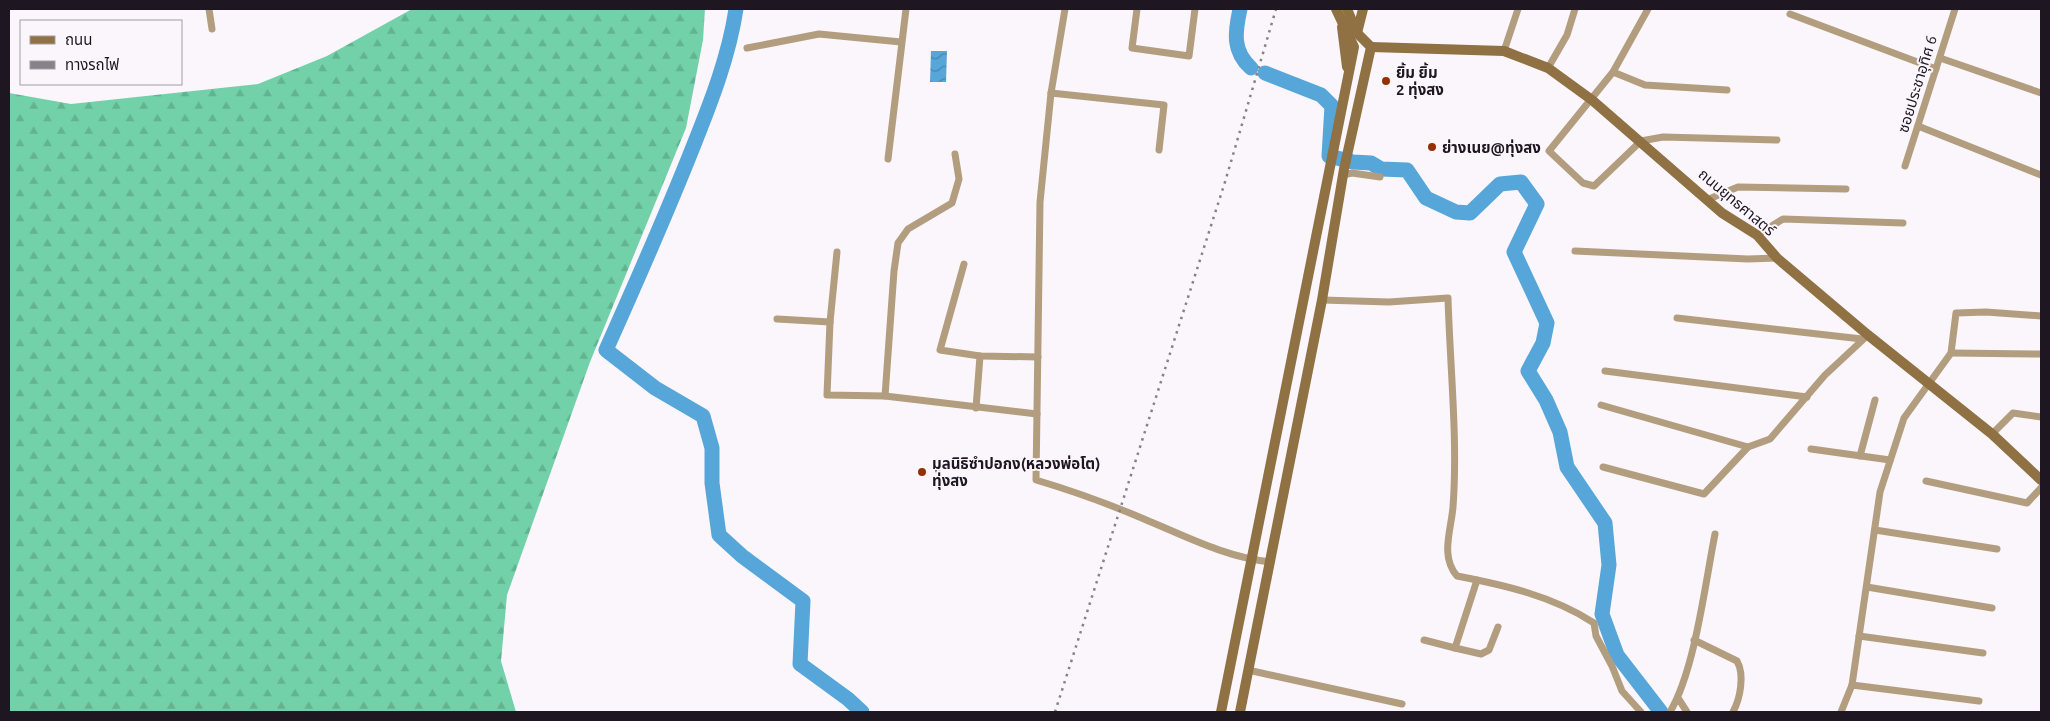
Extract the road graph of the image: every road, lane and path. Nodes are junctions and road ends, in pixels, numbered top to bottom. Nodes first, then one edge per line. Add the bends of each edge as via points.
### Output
1 (210, 9) edge
2 (906, 9) edge
3 (1065, 9) edge
4 (1137, 9) edge
5 (1195, 9) edge
6 (1336, 9) edge
7 (1346, 9) edge
8 (1363, 9) edge
9 (1518, 9) edge
10 (1575, 9) edge
11 (1648, 9) edge
12 (1955, 9) edge
13 (1790, 14) dead end
14 (1342, 23) junction
15 (212, 29) dead end
16 (1357, 33) junction
17 (901, 42) junction
18 (1354, 47) junction
19 (1371, 47) junction
20 (747, 48) dead end
21 (1504, 51) junction
22 (1940, 58) junction
23 (1548, 68) junction
24 (1936, 69) junction
25 (1613, 72) junction
26 (1348, 76) junction
27 (1727, 90) dead end
28 (1051, 93) junction
29 (2041, 93) edge
30 (1592, 100) junction
31 (1918, 126) junction
32 (1777, 140) dead end
33 (1641, 141) junction
34 (1159, 150) dead end
35 (955, 154) dead end
36 (888, 159) dead end
37 (1905, 166) dead end
38 (1343, 172) junction
39 (2041, 175) edge
40 (1380, 177) dead end
41 (1846, 189) dead end
42 (1709, 200) junction
43 (1903, 223) dead end
44 (1757, 235) junction
45 (1575, 251) dead end
46 (837, 252) dead end
47 (1777, 258) junction
48 (964, 264) dead end
49 (1322, 300) junction
50 (2041, 316) edge
51 (1676, 318) dead end
52 (777, 319) dead end
53 (830, 322) junction
54 (1865, 337) junction
55 (1951, 353) junction
56 (2041, 354) edge
57 (980, 356) junction
58 (1038, 357) junction
59 (1605, 371) dead end
60 (1929, 385) junction
61 (885, 396) junction
62 (1807, 396) junction
63 (1876, 400) dead end
64 (1601, 405) dead end
65 (976, 408) junction
66 (1037, 414) junction
67 (2041, 417) edge
68 (1992, 434) junction
69 (1748, 447) junction
70 (1811, 449) dead end
71 (1860, 456) junction
72 (1890, 460) junction
73 (1603, 467) dead end
74 (2041, 480) edge
75 (1926, 481) dead end
76 (2041, 488) edge
77 (1875, 530) junction
78 (1715, 534) dead end
79 (1997, 548) dead end
80 (1252, 560) junction
81 (1271, 562) junction
82 (1477, 580) junction
83 (1867, 587) junction
84 (1992, 608) dead end
85 (1498, 627) dead end
86 (1859, 636) junction
87 (1424, 640) dead end
88 (1694, 640) junction
89 (1455, 648) junction
90 (1983, 653) dead end
91 (1248, 670) junction
92 (1852, 685) junction
93 (1678, 698) junction
94 (1979, 701) dead end
95 (1402, 704) dead end
96 (1221, 712) edge
97 (1240, 712) edge
98 (1641, 712) edge
99 (1670, 712) edge
100 (1687, 712) edge
101 (1732, 712) edge
102 (1841, 712) edge

1 - 15 street
2 - 17 street
3 - 28 street
4 - 5 street via 1132,48 1189,56
6 - 14 main road
7 - 16 main road
8 - 16 main road
9 - 21 street
10 - 23 street via 1567,35
11 - 25 street
12 - 22 street, ซอยประชาอุทิศ 6
13 - 24 street
14 - 18 main road
14 - 26 main road
16 - 18 street
16 - 19 main road
17 - 20 street via 819,34
17 - 36 street
18 - 26 main road
19 - 21 main road, ถนนยุทธศาสตร์
19 - 38 main road
21 - 23 main road, ถนนยุทธศาสตร์
22 - 24 street, ซอยประชาอุทิศ 6
22 - 29 street
23 - 30 main road, ถนนยุทธศาสตร์
24 - 31 street, ซอยประชาอุทิศ 6
25 - 27 street via 1645,85
25 - 30 street
26 - 80 main road
28 - 34 street via 1164,105
28 - 58 street via 1040,202
30 - 33 main road, ถนนยุทธศาสตร์
30 - 33 street via 1549,151 1583,183 1594,186
31 - 37 street, ซอยประชาอุทิศ 6
31 - 39 street
32 - 33 street via 1663,137
33 - 42 main road, ถนนยุทธศาสตร์
35 - 61 street via 959,179 952,203 908,229 898,243
38 - 40 street
38 - 49 main road
41 - 42 street via 1738,187
42 - 44 main road, ถนนยุทธศาสตร์ via 1722,213
43 - 44 street via 1783,219
44 - 47 main road, ถนนยุทธศาสตร์
45 - 47 street
46 - 53 street
47 - 54 main road, ถนนยุทธศาสตร์
48 - 57 street via 940,350
49 - 81 main road
49 - 82 street via 1388,302 1448,298 1454,481 1446,552 1450,568 1457,576
50 - 55 street via 1956,313
51 - 54 street
52 - 53 street
53 - 61 street via 827,395
54 - 60 main road, ถนนยุทธศาสตร์
54 - 62 street
55 - 56 street
55 - 60 street
57 - 58 street
57 - 65 street
58 - 66 street
59 - 62 street
60 - 68 main road, ถนนยุทธศาสตร์
60 - 72 street via 1904,418
61 - 65 street
62 - 69 street via 1770,439
63 - 71 street
64 - 69 street
65 - 66 street
66 - 80 street via 1036,480 1091,497
67 - 68 street via 2013,413
68 - 74 main road, ถนนยุทธศาสตร์
69 - 73 street via 1704,494
70 - 71 street
71 - 72 street
72 - 77 street via 1880,492
75 - 76 street via 2027,504
77 - 79 street
77 - 83 street
78 - 88 street
80 - 81 street
80 - 96 main road
81 - 91 main road
82 - 89 street
82 - 98 street via 1527,592 1594,622 1596,636 1622,691
83 - 84 street
83 - 86 street
85 - 89 street via 1489,650 1481,654
86 - 90 street
86 - 92 street
87 - 89 street
88 - 93 street
88 - 101 street via 1737,661 1740,666 1741,684
91 - 95 street
91 - 97 main road
92 - 94 street
92 - 102 street
93 - 99 street
93 - 100 street

